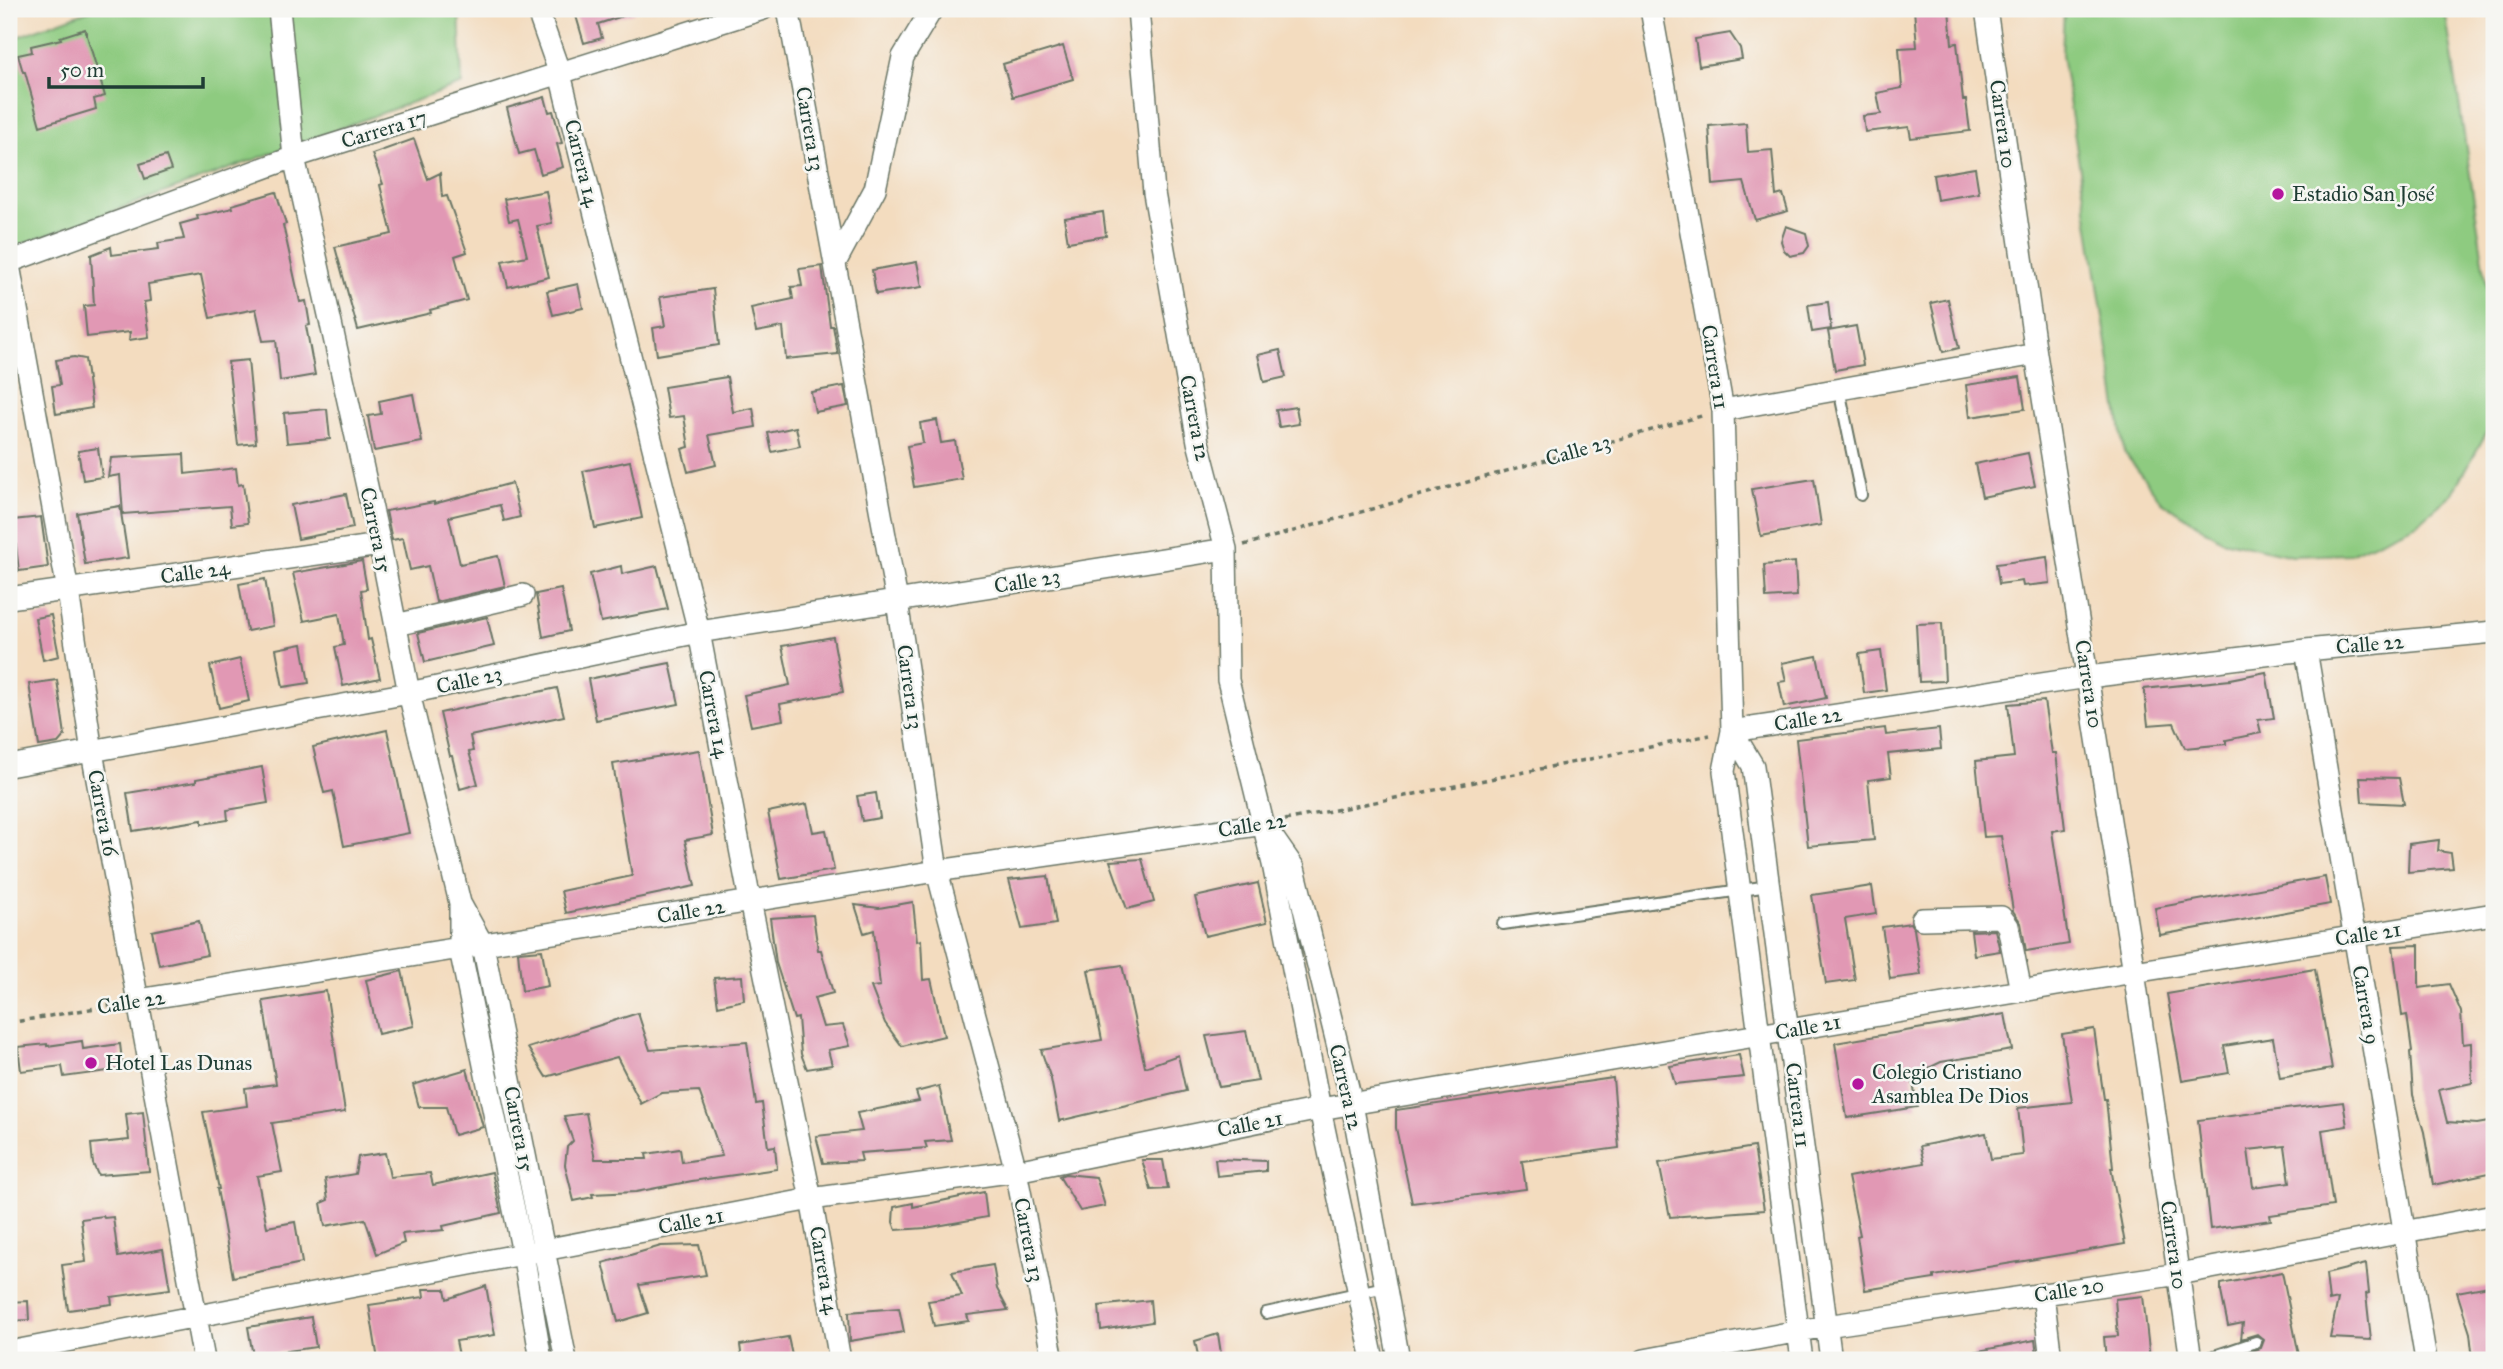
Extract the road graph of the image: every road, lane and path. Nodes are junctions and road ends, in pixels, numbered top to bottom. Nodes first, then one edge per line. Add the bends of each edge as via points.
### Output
1 (279, 9) edge
2 (537, 9) edge
3 (763, 9) edge
4 (788, 9) edge
5 (932, 9) edge
6 (1138, 9) edge
7 (1651, 9) edge
8 (1986, 9) edge
9 (560, 74) junction
10 (294, 157) junction
11 (9, 263) edge
12 (835, 263) junction
13 (2036, 354) junction
14 (1839, 389) junction
15 (1723, 410) junction
16 (1861, 495) dead end
17 (380, 545) junction
18 (1226, 549) junction
19 (68, 591) junction
20 (523, 595) dead end
21 (9, 598) edge
22 (897, 601) junction
23 (396, 625) junction
24 (699, 632) junction
25 (2494, 632) edge
26 (2306, 650) junction
27 (2088, 677) junction
28 (409, 693) junction
29 (1732, 731) junction
30 (92, 752) junction
31 (9, 766) edge
32 (1264, 824) junction
33 (937, 871) junction
34 (1769, 886) junction
35 (1740, 891) junction
36 (750, 901) junction
37 (460, 903) junction
38 (2494, 914) edge
39 (1922, 919) dead end
40 (1503, 924) dead end
41 (2355, 936) junction
42 (483, 946) junction
43 (460, 949) junction
44 (2134, 972) junction
45 (2021, 991) junction
46 (138, 1000) junction
47 (9, 1023) edge
48 (1788, 1031) junction
49 (1759, 1036) junction
50 (1352, 1104) junction
51 (1320, 1110) junction
52 (1016, 1171) junction
53 (811, 1199) junction
54 (2494, 1215) edge
55 (2406, 1233) junction
56 (532, 1251) junction
57 (2179, 1273) junction
58 (1385, 1287) junction
59 (1358, 1293) junction
60 (2043, 1294) junction
61 (1266, 1313) dead end
62 (196, 1317) junction
63 (1826, 1326) junction
64 (1798, 1331) junction
65 (2256, 1342) dead end
66 (9, 1352) edge
67 (204, 1360) edge
68 (541, 1360) edge
69 (566, 1360) edge
70 (840, 1360) edge
71 (1053, 1360) edge
72 (1373, 1360) edge
73 (1399, 1360) edge
74 (1644, 1360) edge
75 (1802, 1360) edge
76 (1831, 1360) edge
77 (2051, 1360) edge
78 (2191, 1360) edge
79 (2203, 1360) edge
80 (2426, 1360) edge

1 - 10 street, Carrera 15
2 - 9 street, Carrera 14
3 - 9 street, Carrera 17
4 - 12 street, Carrera 13
5 - 12 street via 903,57 875,188
6 - 18 street, Carrera 12 via 1154,193 1198,442
7 - 15 street, Carrera 11
8 - 13 street, Carrera 10
9 - 10 street, Carrera 17
9 - 24 street, Carrera 14
10 - 11 street, Carrera 17
10 - 17 street, Carrera 15
11 - 19 street, Carrera 16
12 - 22 street, Carrera 13
13 - 14 street
13 - 27 street, Carrera 10
14 - 15 street
14 - 16 lane
15 - 18 path, Calle 23
15 - 29 street, Carrera 11
17 - 19 street, Calle 24
17 - 23 street, Carrera 15
18 - 22 street, Calle 23
18 - 32 street, Carrera 12 via 1228,680
19 - 21 street, Calle 24
19 - 30 street, Carrera 16
20 - 23 street
22 - 24 street, Calle 23
22 - 33 street, Carrera 13
23 - 28 street, Carrera 15
24 - 28 street, Calle 23
24 - 36 street, Carrera 14
25 - 26 street, Calle 22
26 - 27 street, Calle 22
26 - 41 street, Carrera 9
27 - 29 street, Calle 22
27 - 44 street, Carrera 10
28 - 30 street, Calle 23
28 - 37 street, Carrera 15
29 - 32 path, Calle 22
29 - 34 street, Carrera 11 via 1753,766
29 - 35 street, Carrera 11 via 1724,771
30 - 31 street, Calle 23
30 - 46 street, Carrera 16
32 - 33 street, Calle 22
32 - 50 street, Carrera 12 via 1294,868
32 - 51 street, Carrera 12
33 - 36 street, Calle 22
33 - 52 street, Carrera 13
34 - 35 lane
34 - 48 street, Carrera 11
35 - 40 lane
35 - 49 street, Carrera 11
36 - 42 street, Calle 22
36 - 53 street, Carrera 14
37 - 42 street, Carrera 15
37 - 43 street, Carrera 15
38 - 41 street, Calle 21
39 - 45 street via 2001,917 2008,926
41 - 44 street, Calle 21
41 - 55 street, Carrera 9
42 - 43 street, Calle 22
42 - 56 street, Carrera 15
43 - 46 street, Calle 22
43 - 56 street, Carrera 15
44 - 45 street, Calle 21
44 - 57 street, Carrera 10
45 - 48 street, Calle 21
46 - 47 path, Calle 22
46 - 62 street, Carrera 16
48 - 49 street, Calle 21
48 - 63 street, Carrera 11
49 - 50 street, Calle 21
49 - 64 street, Carrera 11
50 - 51 street, Calle 21
50 - 58 street, Carrera 12
51 - 52 street, Calle 21
51 - 59 street, Carrera 12
52 - 53 street, Calle 21
52 - 71 street, Carrera 13
53 - 56 street, Calle 21
53 - 70 street, Carrera 14
54 - 55 street, Calle 20
55 - 57 street, Calle 20
55 - 80 street, Carrera 9
56 - 62 street, Calle 21
56 - 68 street, Carrera 15
56 - 69 street, Carrera 15
57 - 60 street, Calle 20
57 - 78 street, Carrera 10
58 - 59 lane
58 - 73 street, Carrera 12
59 - 61 lane
59 - 72 street, Carrera 12
60 - 63 street, Calle 20
60 - 77 street
62 - 66 street, Calle 21
62 - 67 street, Carrera 16
63 - 64 street, Calle 20
63 - 76 street, Carrera 11
64 - 74 street, Calle 20
64 - 75 street, Carrera 11
65 - 79 lane

